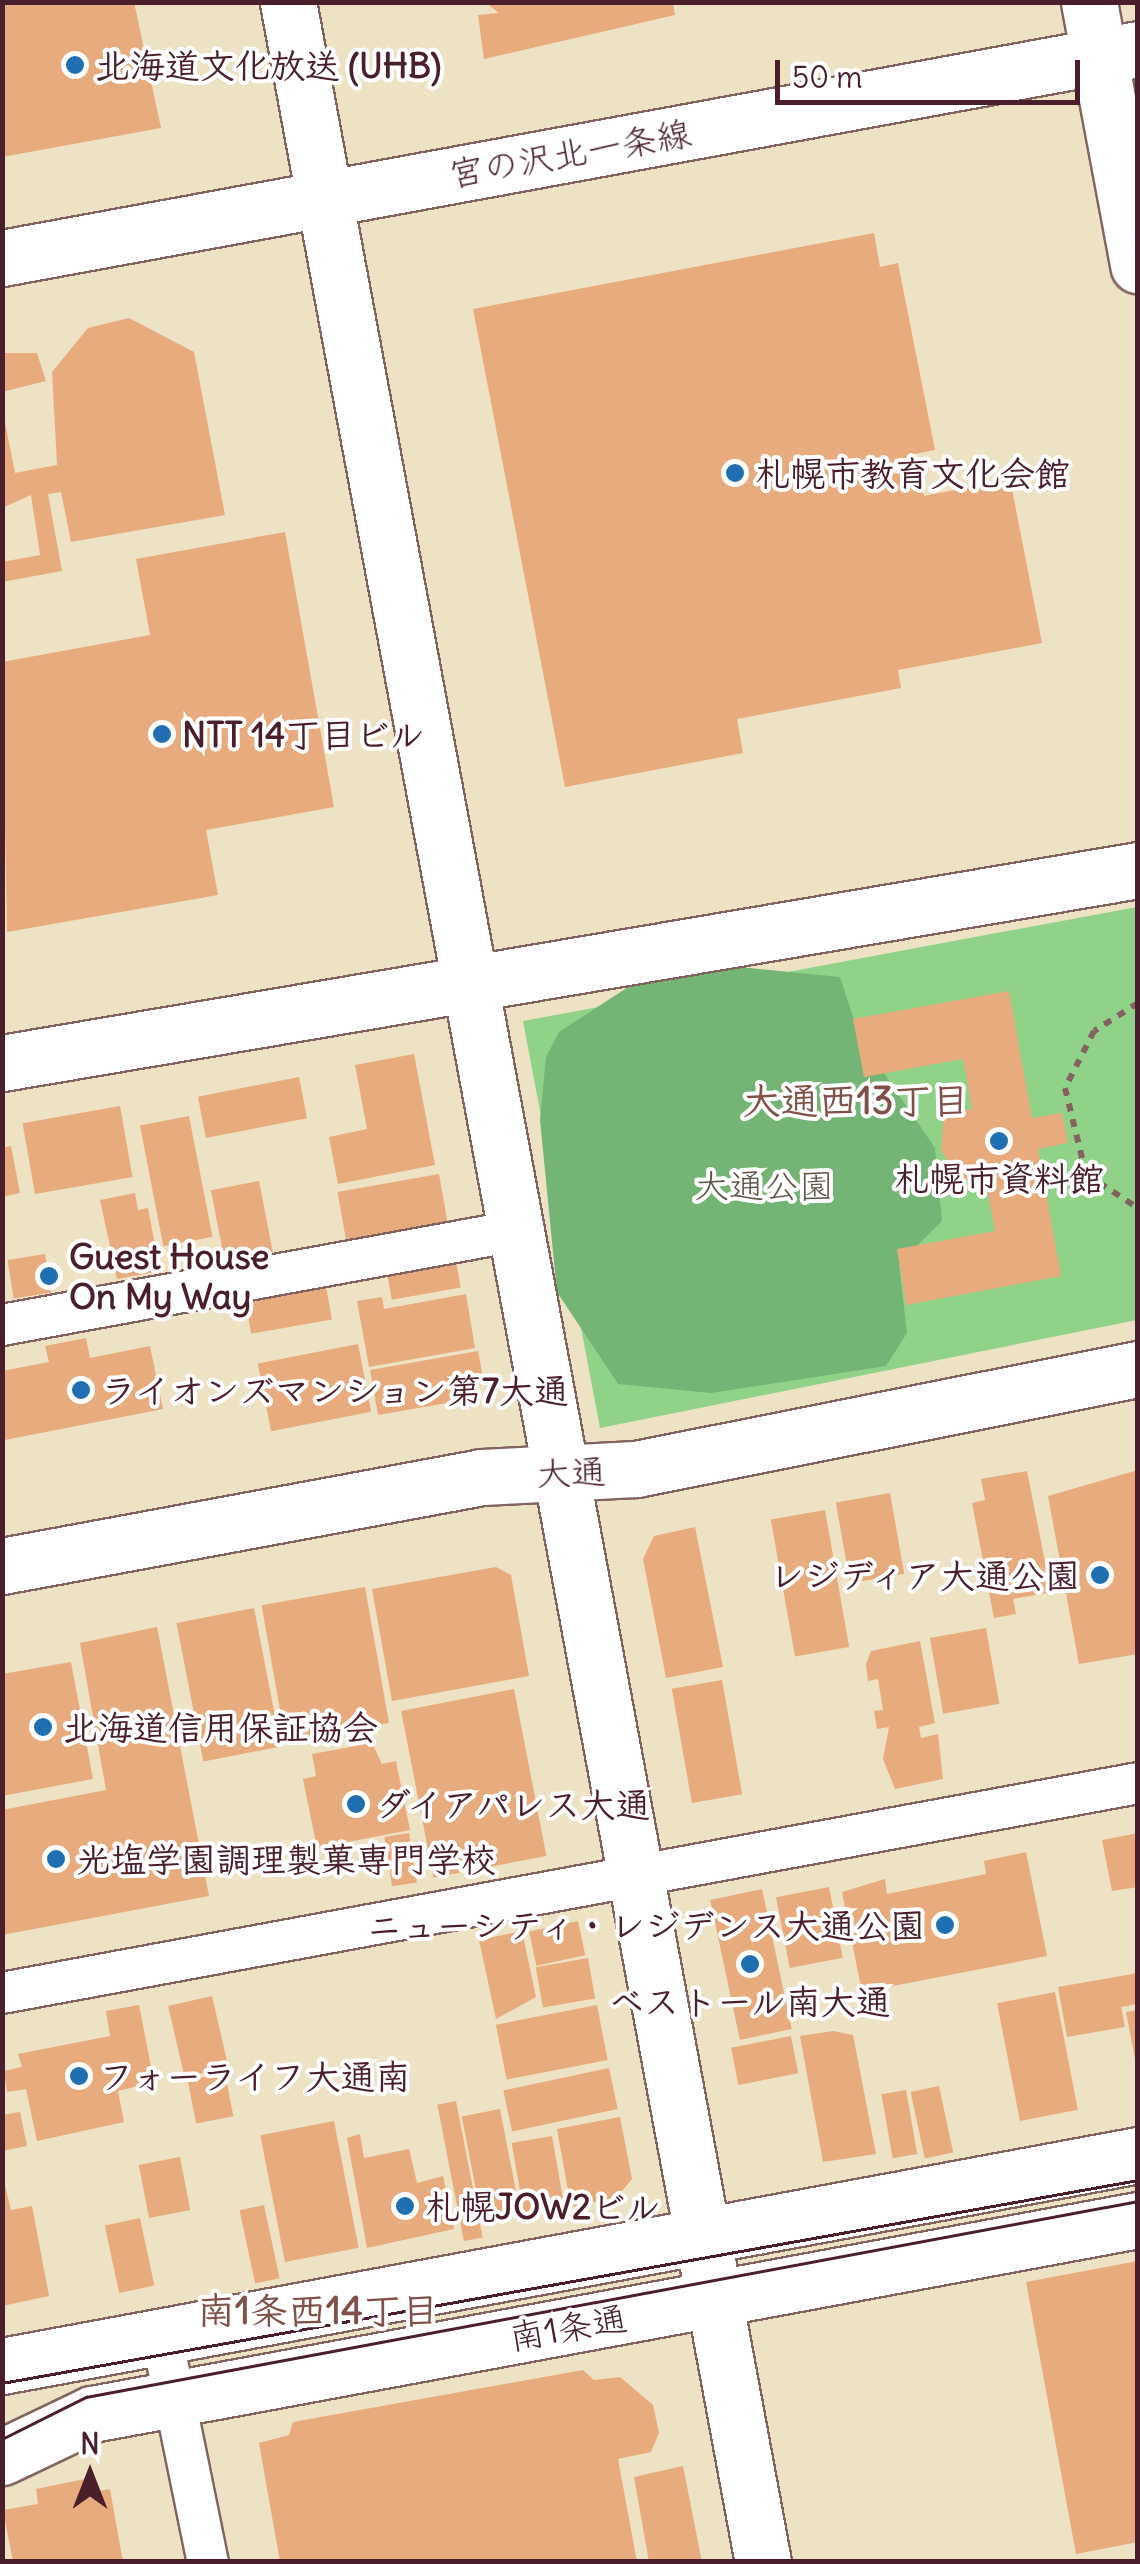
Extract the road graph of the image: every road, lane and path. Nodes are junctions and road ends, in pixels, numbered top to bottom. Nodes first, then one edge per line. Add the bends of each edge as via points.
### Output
1 (288, 2) edge
2 (1089, 2) edge
3 (1118, 52) edge
4 (324, 199) junction
5 (2, 258) edge
6 (1138, 264) edge
7 (1138, 870) edge
8 (469, 981) junction
9 (1138, 1003) edge
10 (2, 1063) edge
11 (1138, 1208) edge
12 (516, 1231) junction
13 (2, 1325) edge
14 (1138, 1369) edge
15 (560, 1471) junction
16 (2, 1566) edge
17 (1138, 1783) edge
18 (636, 1876) junction
19 (2, 1993) edge
20 (1138, 2155) edge
21 (1138, 2220) edge
22 (703, 2236) junction
23 (715, 2300) junction
24 (161, 2332) junction
25 (2, 2366) edge
26 (175, 2398) junction
27 (9, 2446) edge
28 (208, 2562) edge
29 (764, 2562) edge

1 - 4 street
2 - 3 street
3 - 4 street, 宮の沢北一条線
3 - 6 street
4 - 5 street, 宮の沢北一条線
4 - 8 street
7 - 8 street
8 - 10 street
8 - 12 street
9 - 11 path via 1094,1031 1066,1088 1086,1174
12 - 13 street
12 - 15 street
14 - 15 street, 大通 via 636,1469
15 - 16 street, 大通 via 482,1476
15 - 18 street
17 - 18 street
18 - 19 street
18 - 22 street
20 - 22 street, 南1条通
21 - 23 street, 南1条通
22 - 23 street
22 - 24 street, 南1条通
23 - 26 street, 南1条通
23 - 29 street
24 - 25 street, 南1条通
24 - 26 street
26 - 27 street, 南1条通 via 92,2414
26 - 28 street

